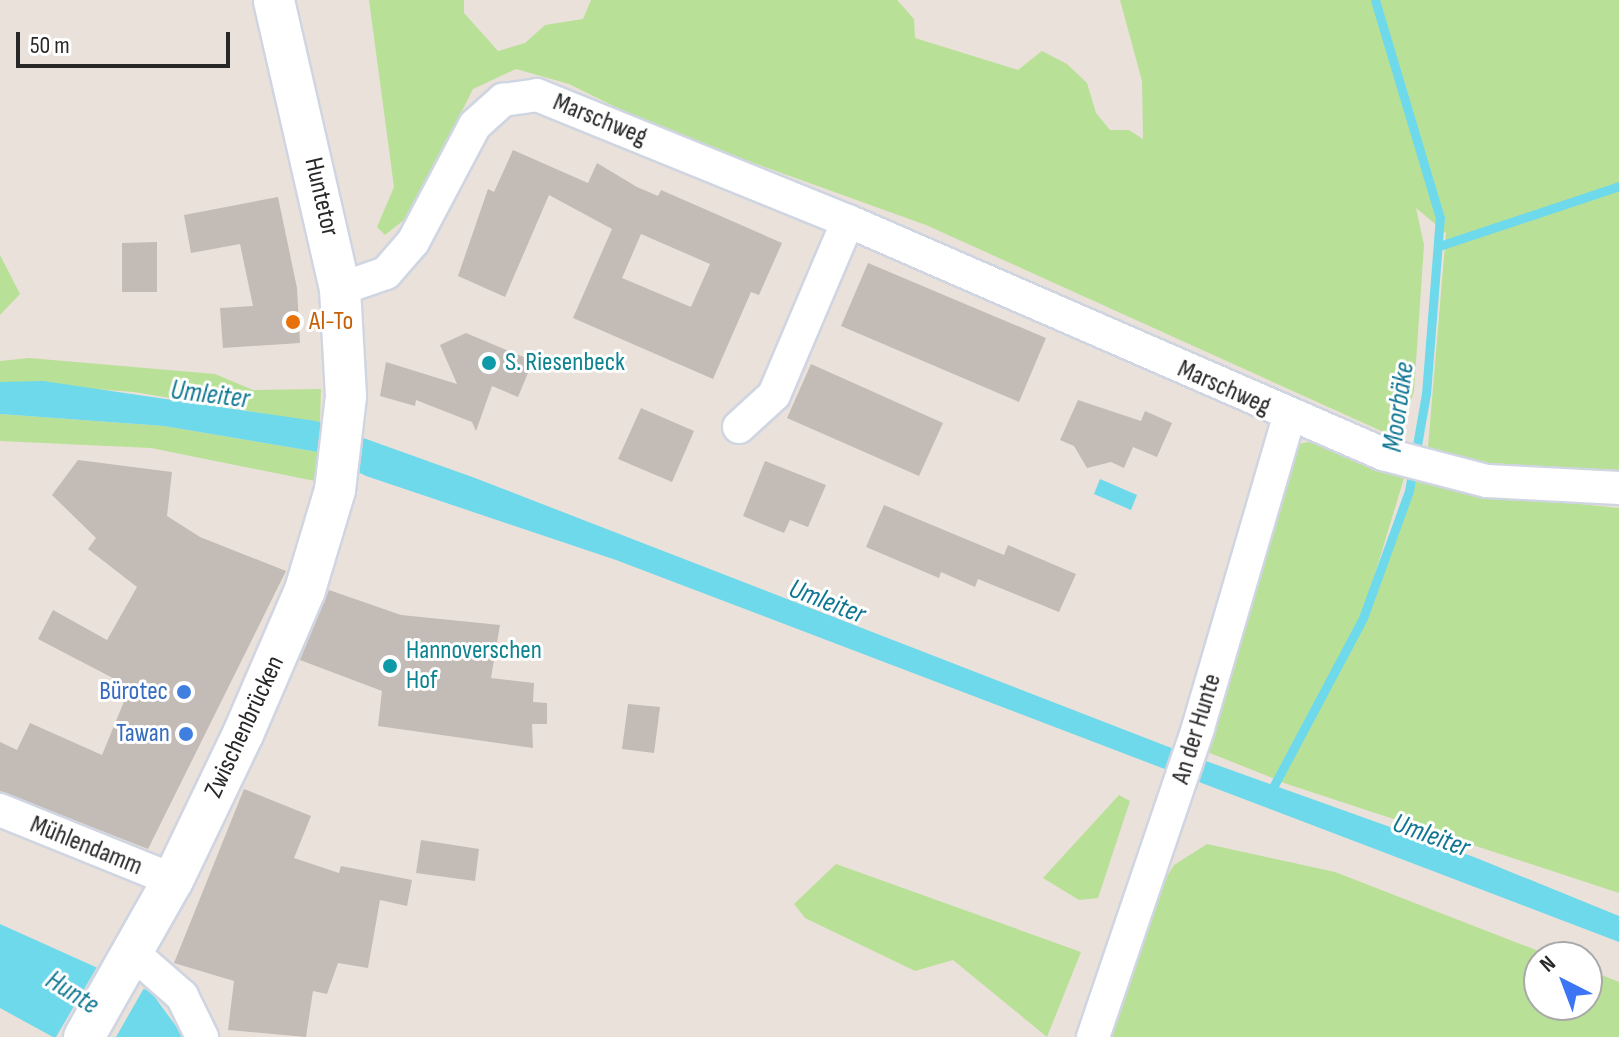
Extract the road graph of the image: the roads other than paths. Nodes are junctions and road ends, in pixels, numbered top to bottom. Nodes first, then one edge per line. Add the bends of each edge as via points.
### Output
1 (274, 0) edge
2 (848, 221) junction
3 (340, 289) junction
4 (346, 396) joint
5 (1289, 417) junction
6 (739, 427) dead end
7 (1619, 488) edge
8 (0, 810) edge
9 (173, 880) junction
10 (127, 966) junction
11 (84, 1037) edge
12 (202, 1037) edge
13 (1093, 1037) edge

1 - 3 street, Huntetor
2 - 3 street, Marschweg via 537,95 503,100 475,125 413,242 386,273
2 - 5 street, Marschweg
2 - 6 street via 774,395
3 - 4 street, Huntetor
4 - 9 street, Zwischenbrücken via 335,490 300,602
5 - 7 street, Marschweg via 1383,454 1487,481
5 - 13 street, An der Hunte via 1175,802
8 - 9 street, Mühlendamm
9 - 10 street, Zwischenbrücken
10 - 11 street, Zwischenbrücken
10 - 12 street via 182,996

